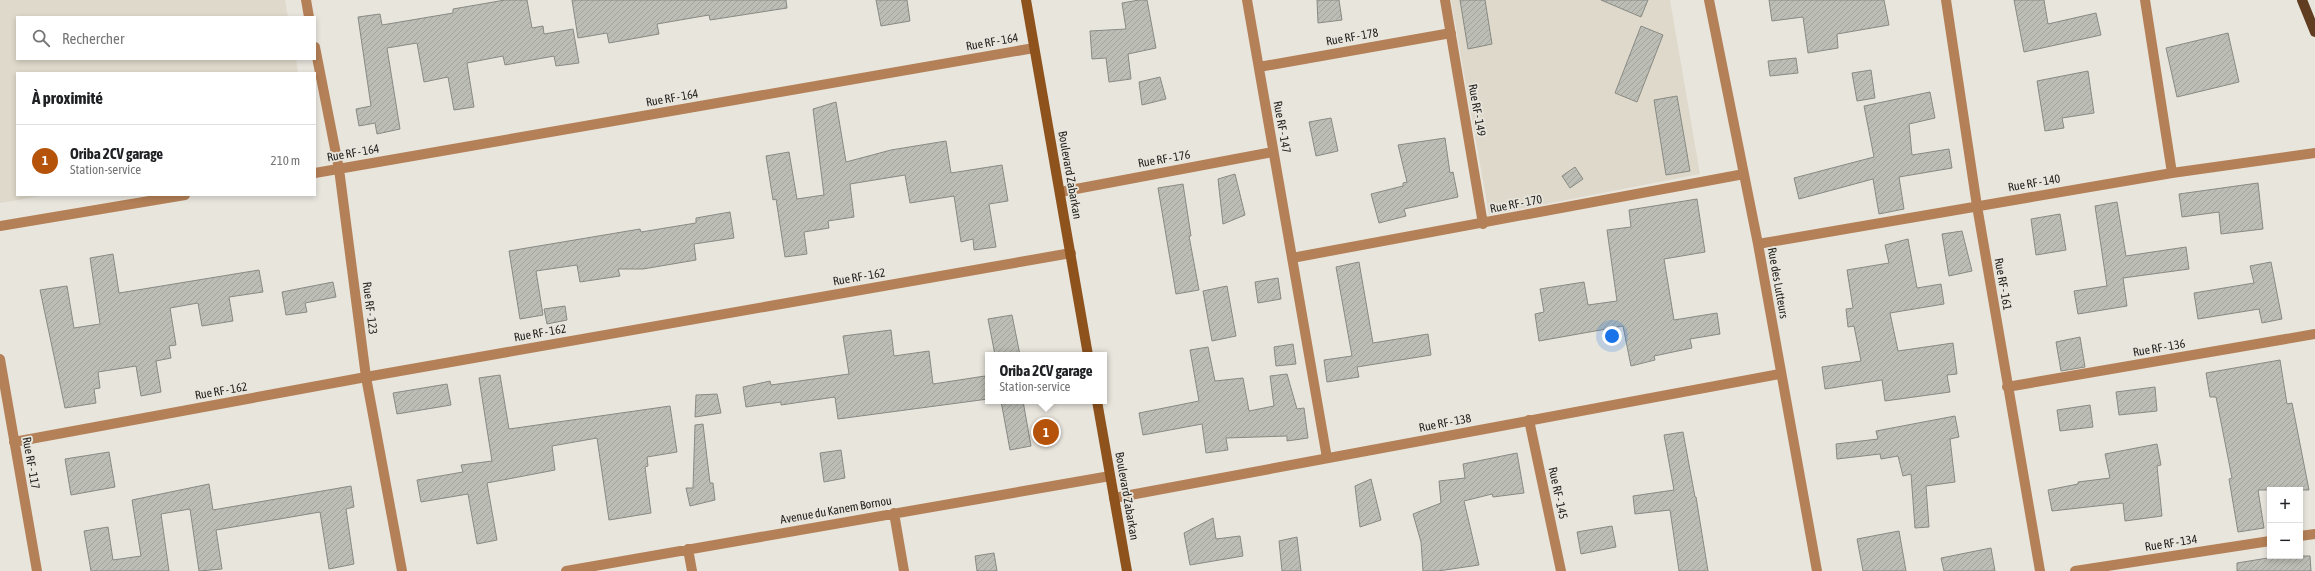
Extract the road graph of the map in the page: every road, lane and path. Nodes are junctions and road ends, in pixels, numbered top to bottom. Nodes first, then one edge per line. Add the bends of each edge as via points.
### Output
1 (306, 0) edge
2 (1026, 0) edge
3 (1247, 0) edge
4 (1445, 0) edge
5 (1709, 0) edge
6 (1946, 0) edge
7 (2146, 0) edge
8 (2302, 0) edge
9 (309, 16) edge
10 (1451, 32) junction
11 (2315, 32) edge
12 (1034, 48) junction
13 (316, 52) edge
14 (1259, 67) junction
15 (1273, 152) junction
16 (2315, 153) edge
17 (338, 169) junction
18 (316, 173) edge
19 (2172, 173) junction
20 (1744, 174) junction
21 (1060, 192) junction
22 (179, 196) edge
23 (1977, 206) junction
24 (1483, 224) junction
25 (0, 226) edge
26 (1758, 244) junction
27 (1071, 253) junction
28 (1292, 258) junction
29 (2315, 334) edge
30 (1088, 352) edge
31 (0, 359) edge
32 (1780, 374) junction
33 (366, 377) junction
34 (2008, 387) junction
35 (3, 393) edge
36 (1098, 404) edge
37 (1529, 420) junction
38 (14, 442) junction
39 (1328, 458) junction
40 (1110, 476) junction
41 (1114, 498) junction
42 (894, 513) junction
43 (2315, 534) edge
44 (2303, 536) edge
45 (2267, 541) edge
46 (688, 550) junction
47 (2143, 560) junction
48 (37, 571) edge
49 (402, 571) edge
50 (566, 571) edge
51 (692, 571) edge
52 (904, 571) edge
53 (1127, 571) edge
54 (1561, 571) edge
55 (1817, 571) edge
56 (2040, 571) edge
57 (2075, 571) edge
58 (2144, 571) edge

1 - 9 street
2 - 12 street, Boulevard Zabarkan
3 - 14 street, Rue RF - 147
4 - 10 street, Rue RF - 149
5 - 20 street, Rue des Lutteurs
6 - 23 street, Rue RF - 161
7 - 19 street
8 - 11 main road
10 - 14 street, Rue RF - 178
10 - 24 street, Rue RF - 149
12 - 17 street, Rue RF - 164
12 - 21 street, Boulevard Zabarkan
13 - 17 street, Rue RF - 123
14 - 15 street, Rue RF - 147
15 - 21 street, Rue RF - 176
15 - 28 street, Rue RF - 147
16 - 19 street, Rue RF - 140
17 - 18 street, Rue RF - 164
17 - 33 street, Rue RF - 123
19 - 23 street, Rue RF - 140
20 - 24 street, Rue RF - 170
20 - 26 street, Rue des Lutteurs
21 - 27 street, Boulevard Zabarkan
22 - 25 street
23 - 26 street, Rue RF - 140
23 - 34 street, Rue RF - 161
24 - 28 street, Rue RF - 170
26 - 32 street, Rue des Lutteurs
27 - 30 street, Boulevard Zabarkan
27 - 33 street, Rue RF - 162
28 - 39 street, Rue RF - 147
29 - 34 street, Rue RF - 136
31 - 35 street, Rue RF - 117
32 - 37 street, Rue RF - 138
32 - 55 street, Rue des Lutteurs
33 - 38 street, Rue RF - 162
33 - 49 street, Rue RF - 123
34 - 56 street, Rue RF - 161
35 - 38 street, Rue RF - 117
36 - 40 street, Boulevard Zabarkan
37 - 39 street, Rue RF - 138
37 - 54 street, Rue RF - 145
38 - 48 street, Rue RF - 117
39 - 41 street, Rue RF - 138
40 - 41 street, Boulevard Zabarkan
40 - 42 street, Avenue du Kanem Bornou
41 - 53 street, Boulevard Zabarkan
42 - 46 street, Avenue du Kanem Bornou
42 - 52 street
43 - 44 street
45 - 47 street, Rue RF - 134
46 - 50 street, Avenue du Kanem Bornou
46 - 51 street
47 - 57 street, Rue RF - 134
47 - 58 street

